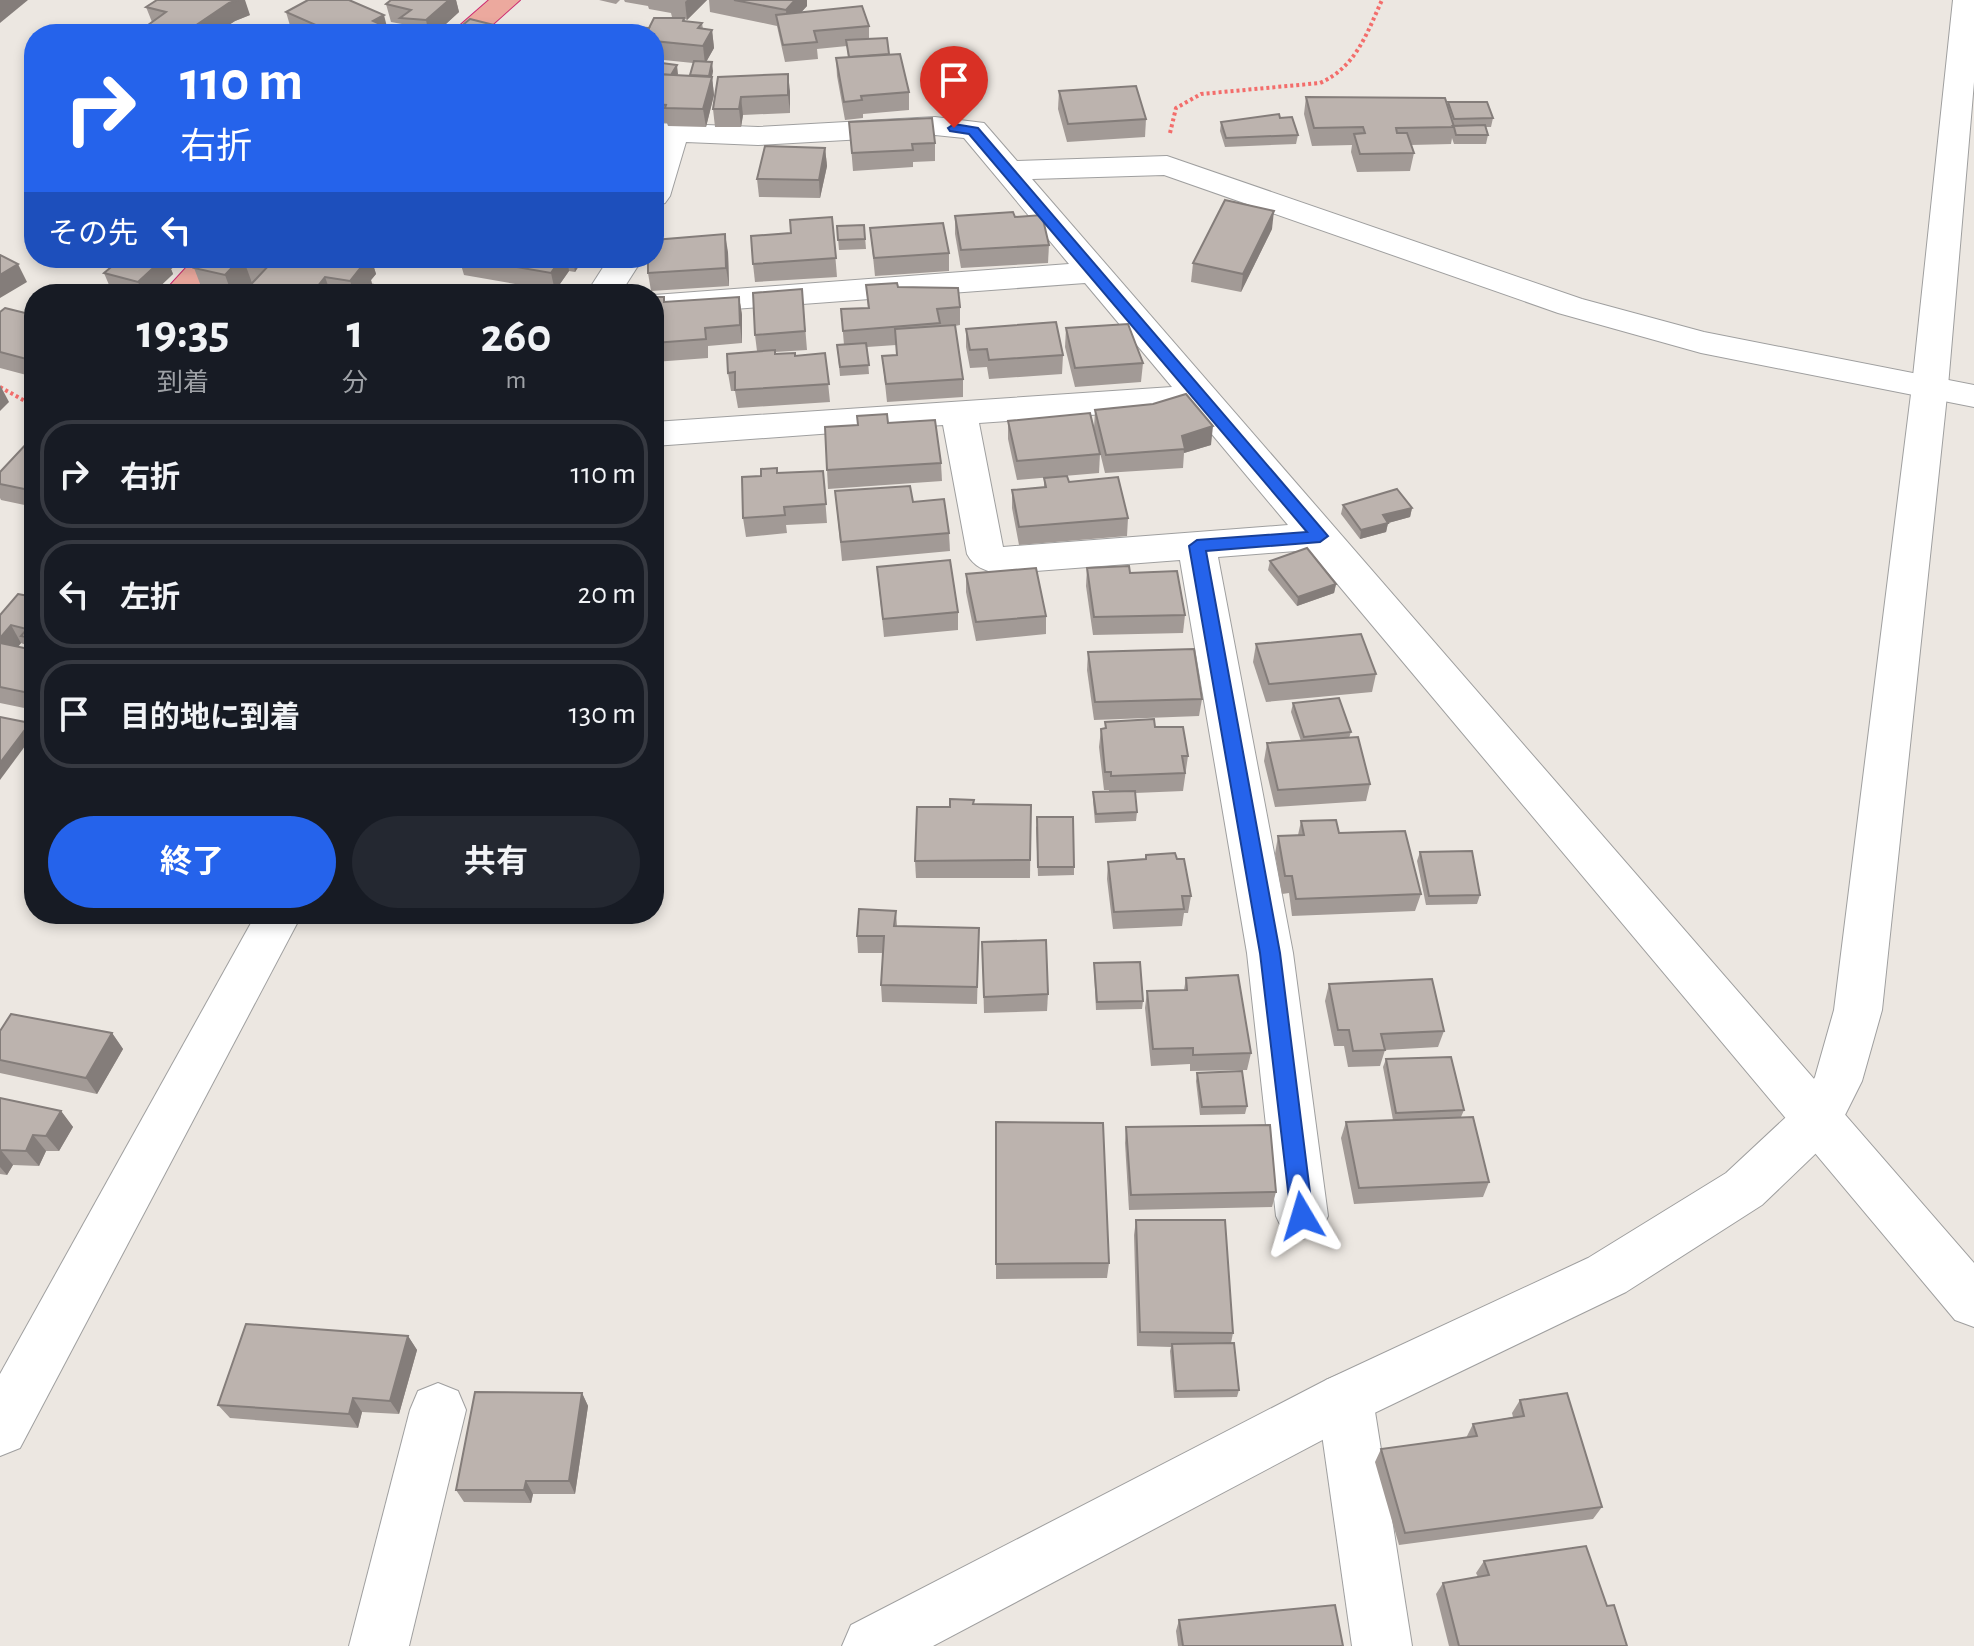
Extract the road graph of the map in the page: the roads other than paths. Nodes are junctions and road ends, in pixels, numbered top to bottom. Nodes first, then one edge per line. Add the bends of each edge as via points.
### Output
1 (506, 0) edge
2 (1967, 0) edge
3 (476, 24) edge
4 (664, 133) edge
5 (1006, 171) junction
6 (204, 268) edge
7 (1095, 272) junction
8 (189, 284) edge
9 (664, 304) edge
10 (1930, 386) junction
11 (1200, 396) junction
12 (1974, 396) edge
13 (959, 413) junction
14 (664, 433) edge
15 (1320, 536) junction
16 (1197, 546) junction
17 (274, 924) edge
18 (1817, 1120) junction
19 (1302, 1216) dead end
20 (1974, 1302) edge
21 (1345, 1399) junction
22 (438, 1410) dead end
23 (0, 1429) edge
24 (379, 1646) edge
25 (872, 1646) edge
26 (1382, 1646) edge

1 - 3 highway
2 - 10 street
4 - 5 street via 973,130
5 - 7 street
5 - 10 street via 1167,165 1570,306 1701,342
6 - 8 highway
7 - 9 street
7 - 11 street
10 - 12 street
10 - 18 street via 1858,1010 1838,1081
11 - 13 street
11 - 15 street
13 - 14 street
13 - 16 street via 983,543 986,554 998,561
15 - 16 street
15 - 18 street
16 - 19 street via 1270,953
17 - 23 street
18 - 20 street
18 - 21 street via 1744,1189 1607,1275
21 - 25 street
21 - 26 street
22 - 24 street

